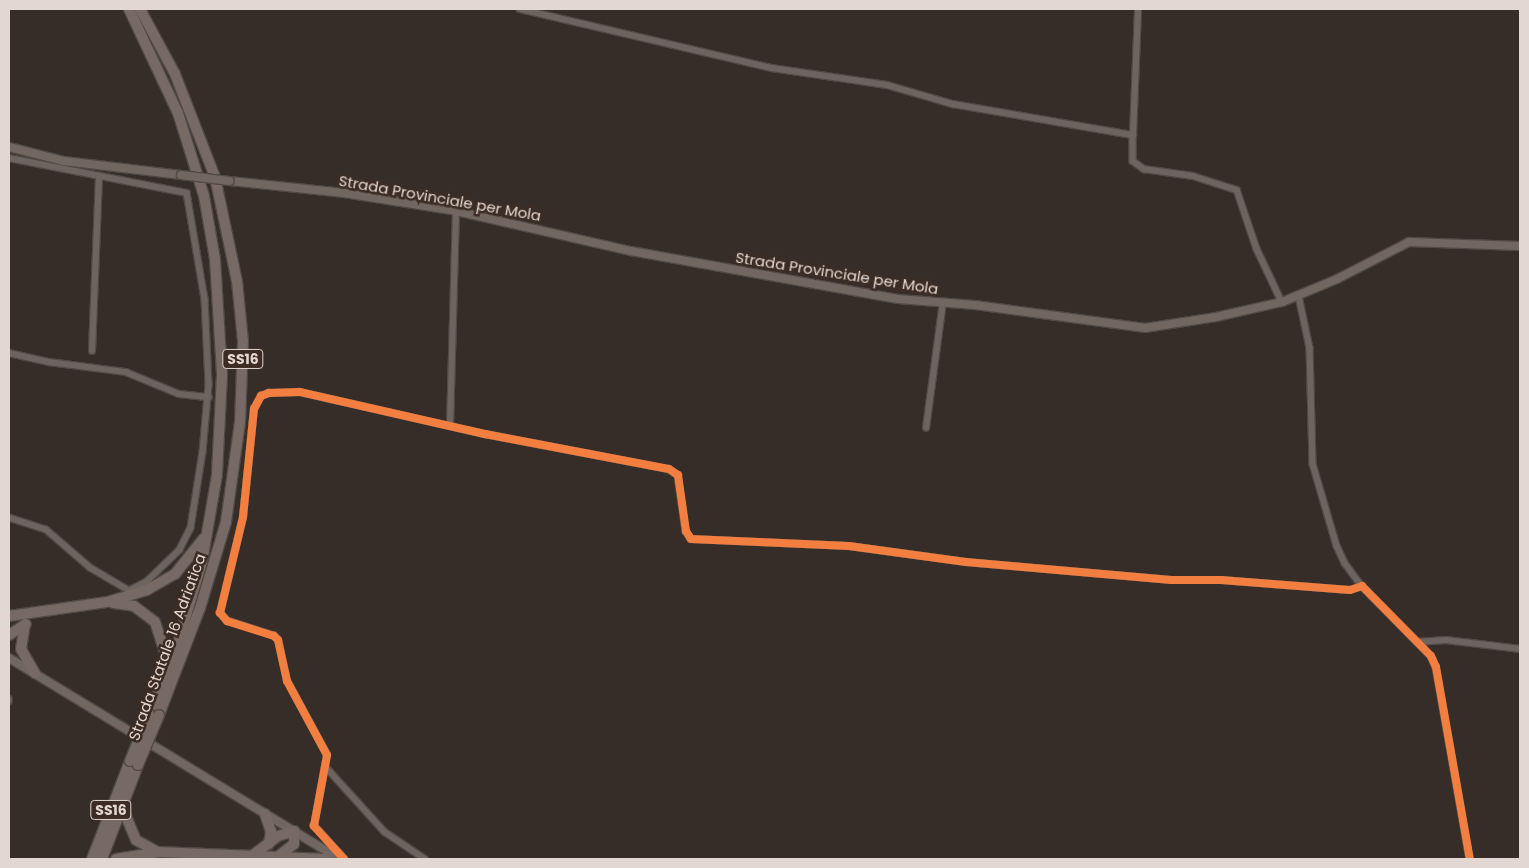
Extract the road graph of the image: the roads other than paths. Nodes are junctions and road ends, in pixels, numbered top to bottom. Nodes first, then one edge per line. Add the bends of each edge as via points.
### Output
1 (129, 9) edge
2 (140, 9) edge
3 (520, 9) edge
4 (1138, 9) edge
5 (1133, 135) junction
6 (9, 147) edge
7 (9, 158) edge
8 (99, 178) junction
9 (456, 212) junction
10 (1520, 246) edge
11 (1299, 296) junction
12 (1282, 302) junction
13 (943, 303) junction
14 (92, 350) dead end
15 (9, 353) edge
16 (209, 397) junction
17 (450, 426) junction
18 (926, 428) dead end
19 (9, 518) edge
20 (208, 533) junction
21 (1362, 586) junction
22 (107, 602) junction
23 (42, 610) junction
24 (9, 616) edge
25 (25, 624) junction
26 (9, 635) edge
27 (1417, 642) junction
28 (1520, 649) edge
29 (9, 658) edge
30 (169, 665) junction
31 (35, 673) junction
32 (154, 714) junction
33 (134, 763) junction
34 (326, 767) junction
35 (122, 807) junction
36 (265, 814) junction
37 (294, 831) junction
38 (269, 844) junction
39 (159, 852) junction
40 (252, 855) junction
41 (277, 856) junction
42 (92, 859) edge
43 (102, 859) edge
44 (116, 859) edge
45 (326, 859) edge
46 (339, 859) edge
47 (344, 859) edge
48 (425, 859) edge
49 (1470, 859) edge

1 - 20 highway, Strada Statale 16 Adriatica / SS16 via 178,114 204,196 215,259 222,375 218,475
2 - 32 highway, Strada Statale 16 Adriatica / SS16 via 178,82 215,177 237,281 243,341 240,422 226,522 200,608
3 - 5 street via 765,67 896,87 952,104
4 - 5 street
5 - 12 street via 1133,161 1144,168 1193,176 1237,190 1257,249
6 - 9 street, Strada Provinciale per Mola, bridge via 64,161 344,193
7 - 8 street
8 - 14 street
8 - 16 street via 187,193 206,299
9 - 13 street, Strada Provinciale per Mola via 743,273 898,299
9 - 17 street
10 - 11 street, Strada Provinciale per Mola via 1409,242
11 - 12 street, Strada Provinciale per Mola
11 - 21 street via 1310,348 1312,464 1345,564
12 - 13 street, Strada Provinciale per Mola via 1225,316 1144,328
13 - 18 street
15 - 16 street via 126,372 178,394
16 - 19 street via 190,528 180,550 147,582 129,591 90,568 46,530
17 - 21 street via 674,471 678,475 690,539 849,546 950,560 1171,580 1221,580 1350,590
17 - 34 street via 287,391 262,396 254,409 243,517 220,613 227,621 278,640 287,681 327,755
20 - 22 highway via 196,551 167,579 147,590
20 - 30 highway, Strada Statale 16 Adriatica / SS16 via 192,601
21 - 27 street
22 - 23 highway
22 - 30 highway via 134,606 148,615 160,632
23 - 24 highway
23 - 25 highway
25 - 26 highway
25 - 31 highway via 21,649
27 - 28 street via 1455,641
27 - 49 street via 1431,656 1436,667
29 - 31 street
30 - 32 highway, Strada Statale 16 Adriatica / SS16
31 - 36 street
32 - 33 highway, Strada Statale 16 Adriatica / SS16, bridge
33 - 35 highway, Strada Statale 16 Adriatica / SS16
33 - 42 highway, Strada Statale 16 Adriatica / SS16
34 - 47 street via 314,826
34 - 48 street via 385,832
35 - 39 highway via 136,840
35 - 43 highway, Strada Statale 16 Adriatica / SS16
36 - 37 street
36 - 38 highway via 271,831
37 - 38 highway via 286,832
37 - 41 highway via 294,844
37 - 46 street
38 - 40 highway
39 - 40 highway
39 - 44 highway
40 - 41 highway
41 - 45 highway

